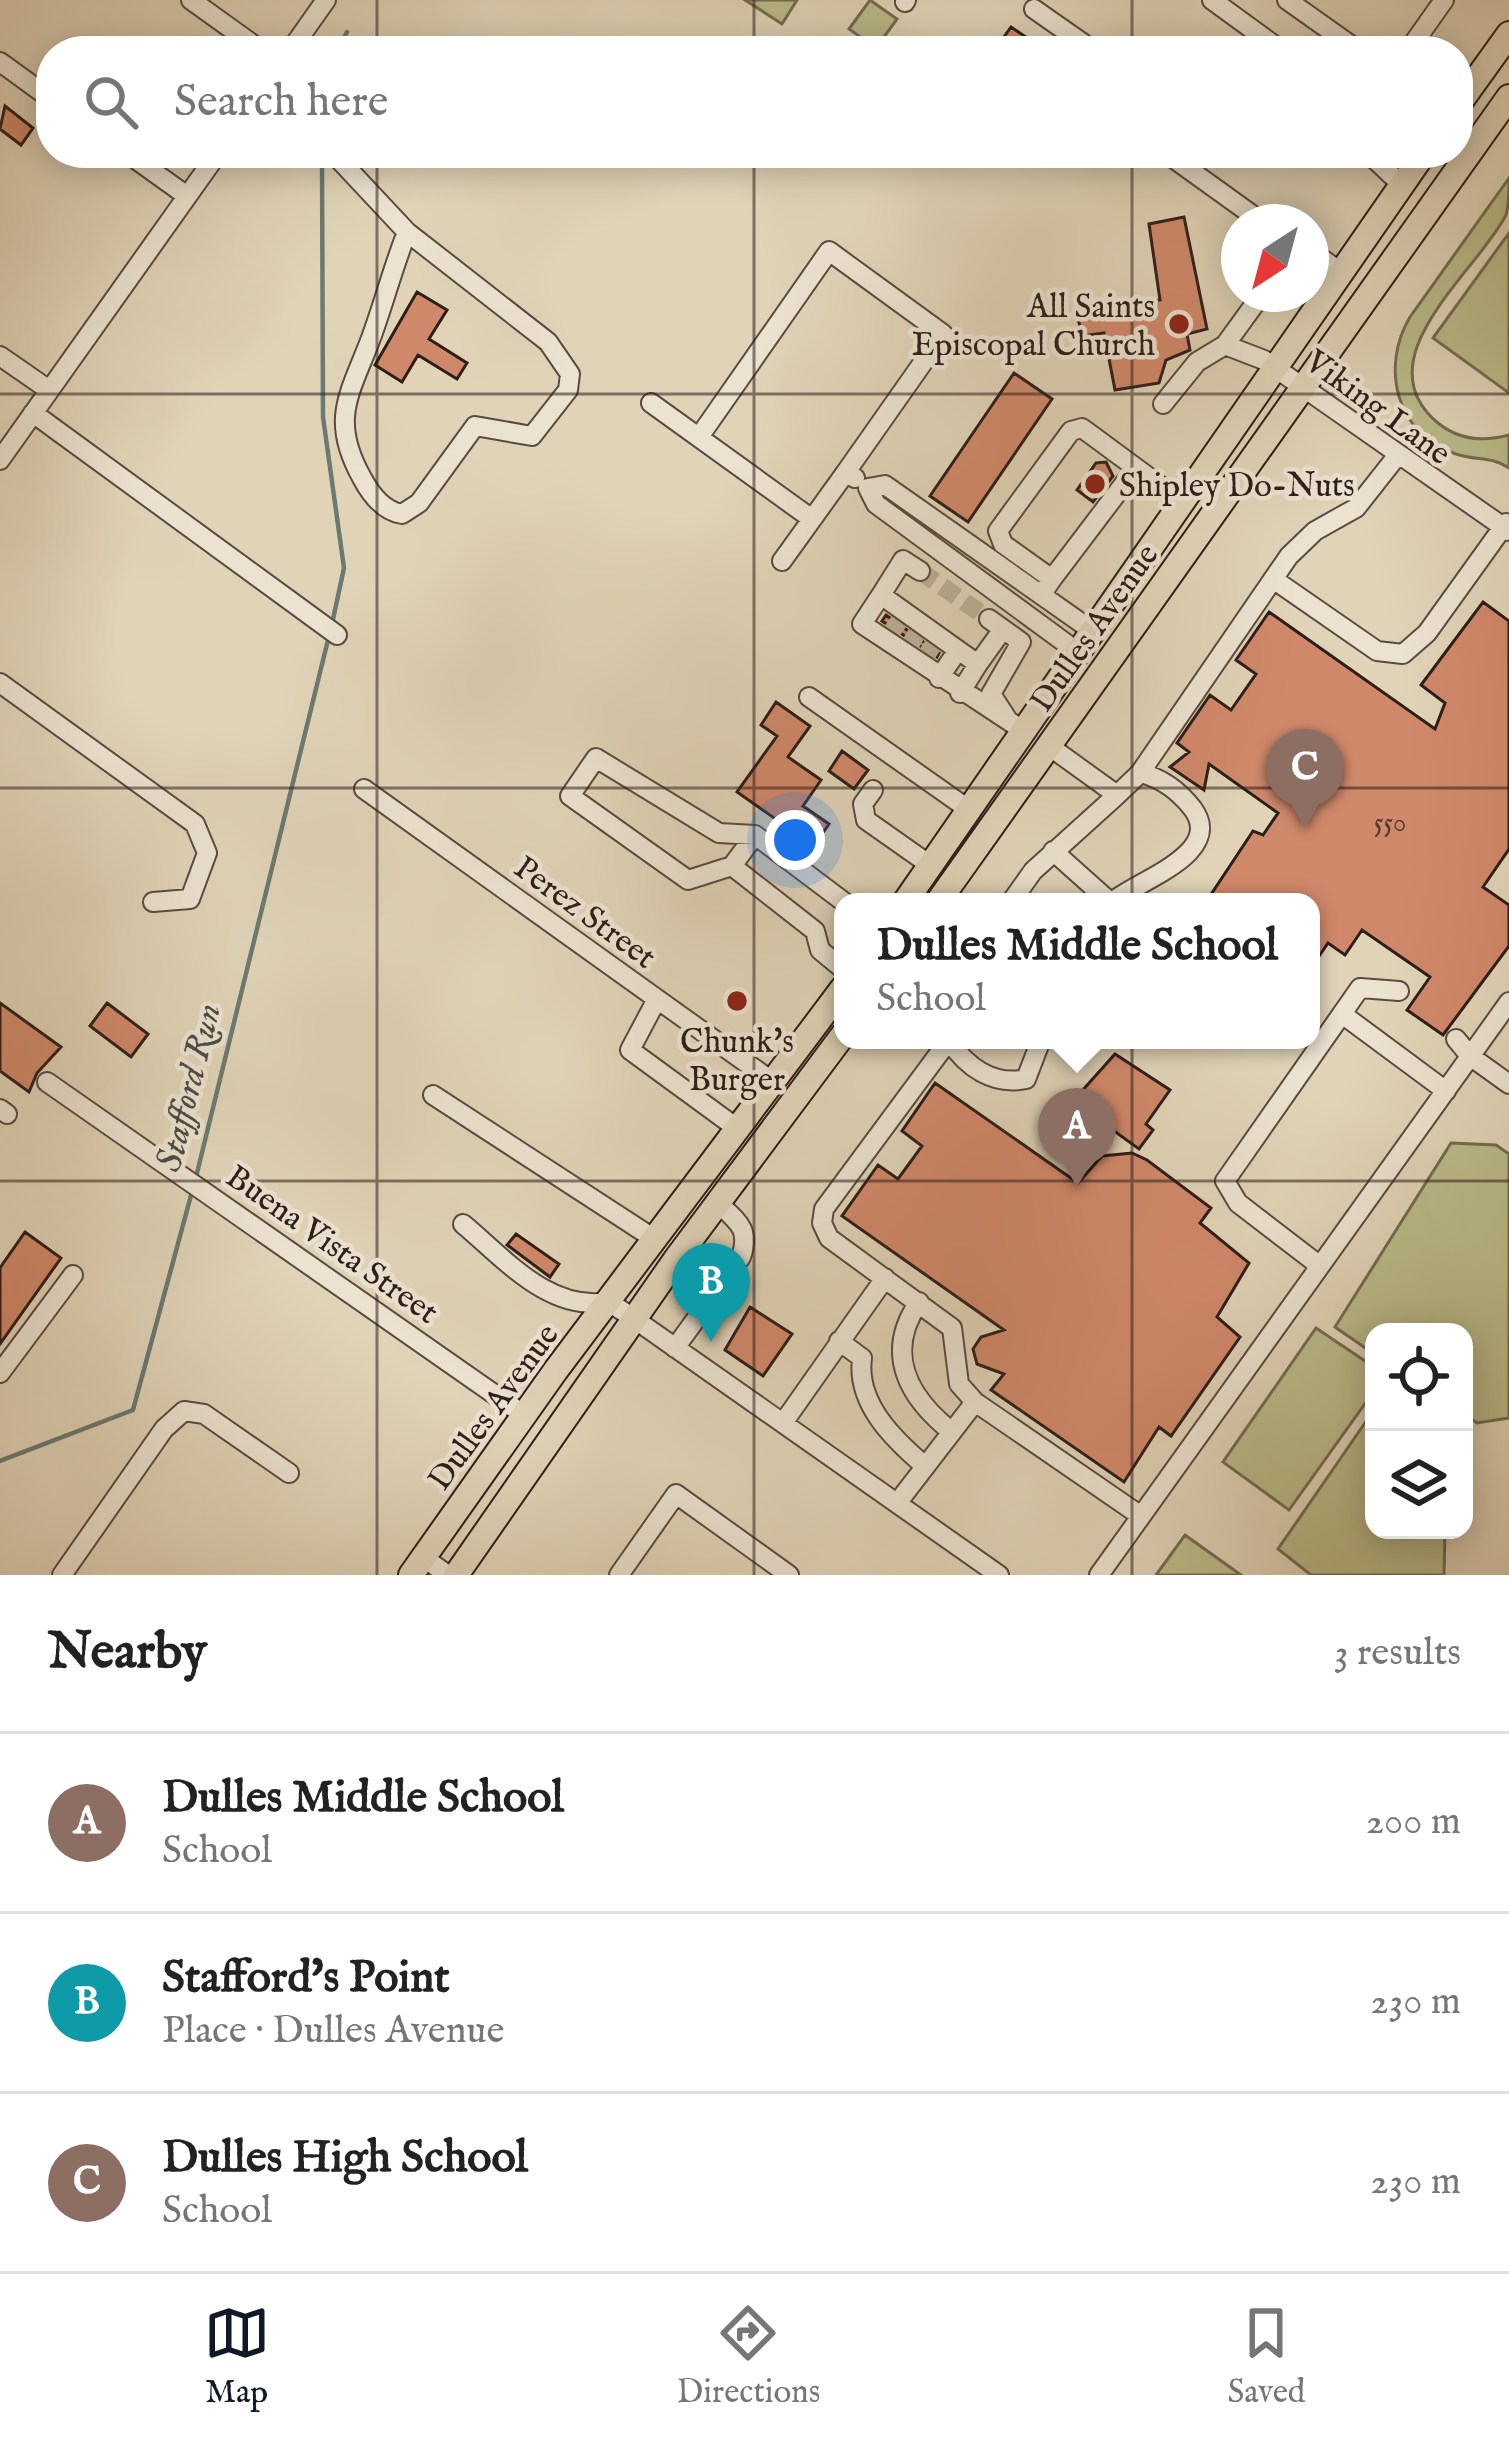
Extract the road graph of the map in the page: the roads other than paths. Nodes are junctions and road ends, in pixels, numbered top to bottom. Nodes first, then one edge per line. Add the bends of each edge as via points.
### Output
1 (326, 0) edge
2 (1212, 0) edge
3 (1287, 0) edge
4 (1444, 0) edge
5 (197, 2) edge
6 (1034, 9) dead end
7 (1509, 34) edge
8 (242, 36) edge
9 (301, 36) edge
10 (1073, 36) edge
11 (1261, 36) edge
12 (1338, 36) edge
13 (1419, 36) edge
14 (0, 62) edge
15 (1473, 84) edge
16 (36, 88) edge
17 (1509, 97) edge
18 (1473, 148) edge
19 (148, 168) edge
20 (207, 168) edge
21 (347, 168) edge
22 (1187, 168) edge
23 (1384, 168) edge
24 (1413, 168) edge
25 (1459, 168) edge
26 (1402, 185) junction
27 (187, 196) junction
28 (1237, 204) edge
29 (407, 232) junction
30 (1329, 263) edge
31 (1342, 273) junction
32 (1249, 312) edge
33 (1225, 344) junction
34 (0, 356) edge
35 (1274, 367) junction
36 (1304, 388) junction
37 (49, 390) junction
38 (651, 403) dead end
39 (1162, 404) dead end
40 (33, 413) junction
41 (699, 437) junction
42 (4, 447) edge
43 (1397, 456) junction
44 (1136, 469) junction
45 (846, 472) junction
46 (868, 488) junction
47 (1181, 501) junction
48 (812, 519) junction
49 (1506, 526) edge
50 (782, 561) dead end
51 (920, 572) dead end
52 (1274, 579) junction
53 (1047, 586) junction
54 (880, 595) junction
55 (896, 626) junction
56 (337, 635) dead end
57 (1087, 643) junction
58 (922, 645) junction
59 (958, 650) junction
60 (978, 664) junction
61 (939, 678) junction
62 (0, 683) edge
63 (960, 693) junction
64 (809, 697) dead end
65 (1015, 724) junction
66 (1049, 746) junction
67 (1140, 773) junction
68 (364, 790) dead end
69 (873, 790) dead end
70 (1117, 795) junction
71 (968, 809) junction
72 (754, 835) junction
73 (1053, 850) junction
74 (732, 866) junction
75 (930, 866) junction
76 (910, 893) edge
77 (944, 893) edge
78 (1018, 893) edge
79 (1101, 893) edge
80 (1126, 893) edge
81 (834, 895) edge
82 (153, 902) dead end
83 (834, 962) edge
84 (1399, 991) dead end
85 (657, 999) junction
86 (834, 1000) edge
87 (1509, 1002) edge
88 (1342, 1014) junction
89 (1456, 1039) dead end
90 (1320, 1045) edge
91 (834, 1047) edge
92 (942, 1049) edge
93 (956, 1049) edge
94 (1038, 1049) edge
95 (1317, 1049) edge
96 (1470, 1056) junction
97 (47, 1082) dead end
98 (773, 1082) junction
99 (1509, 1084) edge
100 (1446, 1090) junction
101 (433, 1095) dead end
102 (738, 1129) junction
103 (718, 1203) junction
104 (463, 1224) dead end
105 (656, 1240) junction
106 (1320, 1266) junction
107 (73, 1275) dead end
108 (885, 1278) junction
109 (609, 1302) junction
110 (919, 1303) junction
111 (634, 1318) junction
112 (839, 1341) junction
113 (675, 1348) junction
114 (0, 1373) edge
115 (974, 1402) junction
116 (524, 1415) junction
117 (783, 1423) junction
118 (952, 1432) junction
119 (925, 1466) junction
120 (289, 1473) dead end
121 (898, 1502) junction
122 (1141, 1516) junction
123 (418, 1566) edge
124 (62, 1575) edge
125 (452, 1575) edge
126 (619, 1575) edge
127 (789, 1575) edge
128 (1000, 1575) edge
129 (1100, 1575) edge

1 - 9 street
2 - 11 street
3 - 12 street
4 - 13 street
5 - 8 street
6 - 10 street
7 - 15 main road
14 - 16 street
17 - 18 main road, Dulles Avenue
19 - 27 street
20 - 27 street
21 - 29 street
22 - 28 street
23 - 26 street
24 - 26 main road, Dulles Avenue
25 - 36 main road, Dulles Avenue
26 - 31 main road, Dulles Avenue
27 - 37 street
29 - 29 street via 346,392 343,421 367,486 402,514 419,503 467,432 484,424 532,436 572,382 548,342
30 - 31 street
31 - 35 main road, Dulles Avenue
32 - 33 street
33 - 35 street, Viking Lane
33 - 39 street via 1197,362
34 - 37 street
35 - 36 street, Viking Lane
35 - 47 main road, Dulles Avenue
36 - 43 street, Viking Lane
36 - 66 main road, Dulles Avenue
37 - 40 street
38 - 41 street
40 - 42 street
40 - 56 street
41 - 45 street via 829,251 943,334
41 - 48 street
43 - 49 street, Viking Lane
43 - 52 street via 1356,508 1316,531
44 - 47 street
44 - 53 street
44 - 53 street via 1082,428 1071,430 998,531
45 - 46 street
45 - 48 street
46 - 53 street via 885,485
46 - 57 street via 876,504
47 - 57 main road, Dulles Avenue
48 - 50 street
49 - 52 street via 1403,654 1377,651
51 - 54 street via 903,560
52 - 67 street
53 - 57 street
54 - 55 street
54 - 55 street via 862,624
55 - 58 street
55 - 58 street
57 - 65 main road, Dulles Avenue
58 - 59 street
58 - 61 street
59 - 60 street
59 - 61 street
60 - 63 street
60 - 65 street via 996,624 1021,642 991,694
61 - 63 street
62 - 82 street via 195,824 207,853 190,899
63 - 65 street
64 - 71 street
65 - 71 main road, Dulles Avenue
66 - 70 street
66 - 77 main road, Dulles Avenue
67 - 70 street
67 - 80 street via 1186,800 1200,819 1199,839 1187,856
68 - 85 street, Perez Street
69 - 75 street via 863,804 866,820
70 - 73 street
71 - 75 main road, Dulles Avenue
72 - 74 street
72 - 74 street via 719,833 596,758 570,796 688,880
72 - 81 street
73 - 78 street
73 - 79 street
74 - 83 street via 815,931
75 - 76 main road, Dulles Avenue
84 - 88 street via 1360,988
85 - 98 street, Perez Street
85 - 102 street via 630,1050
86 - 98 main road, Dulles Avenue
87 - 96 street
88 - 90 street
88 - 100 street
89 - 96 street
91 - 103 main road, Dulles Avenue
92 - 108 street via 824,1210 829,1238
93 - 94 street via 969,1066 1011,1082 1026,1079
95 - 106 street via 1225,1180 1238,1203
96 - 99 street
96 - 100 street
97 - 116 street, Buena Vista Street
98 - 102 main road, Dulles Avenue
98 - 103 main road via 770,1110 722,1175
100 - 106 street
101 - 105 street
102 - 105 main road, Dulles Avenue
103 - 111 main road, Dulles Avenue
103 - 113 street via 747,1240
104 - 109 street via 547,1292 583,1306
105 - 109 main road, Dulles Avenue
106 - 122 street
107 - 114 street
108 - 110 street
108 - 112 street
109 - 111 street
109 - 116 main road, Dulles Avenue
110 - 115 street via 952,1328 958,1384
110 - 118 street via 900,1358 906,1382
111 - 113 street
111 - 125 main road, Dulles Avenue
112 - 117 street
112 - 119 street via 862,1358 860,1378 894,1440
113 - 117 street
115 - 118 street
115 - 122 street
116 - 123 main road, Dulles Avenue
117 - 121 street
118 - 119 street
119 - 121 street
120 - 124 street via 204,1414 184,1411
121 - 128 street
122 - 129 street
123 - 125 street
126 - 127 street via 676,1494

